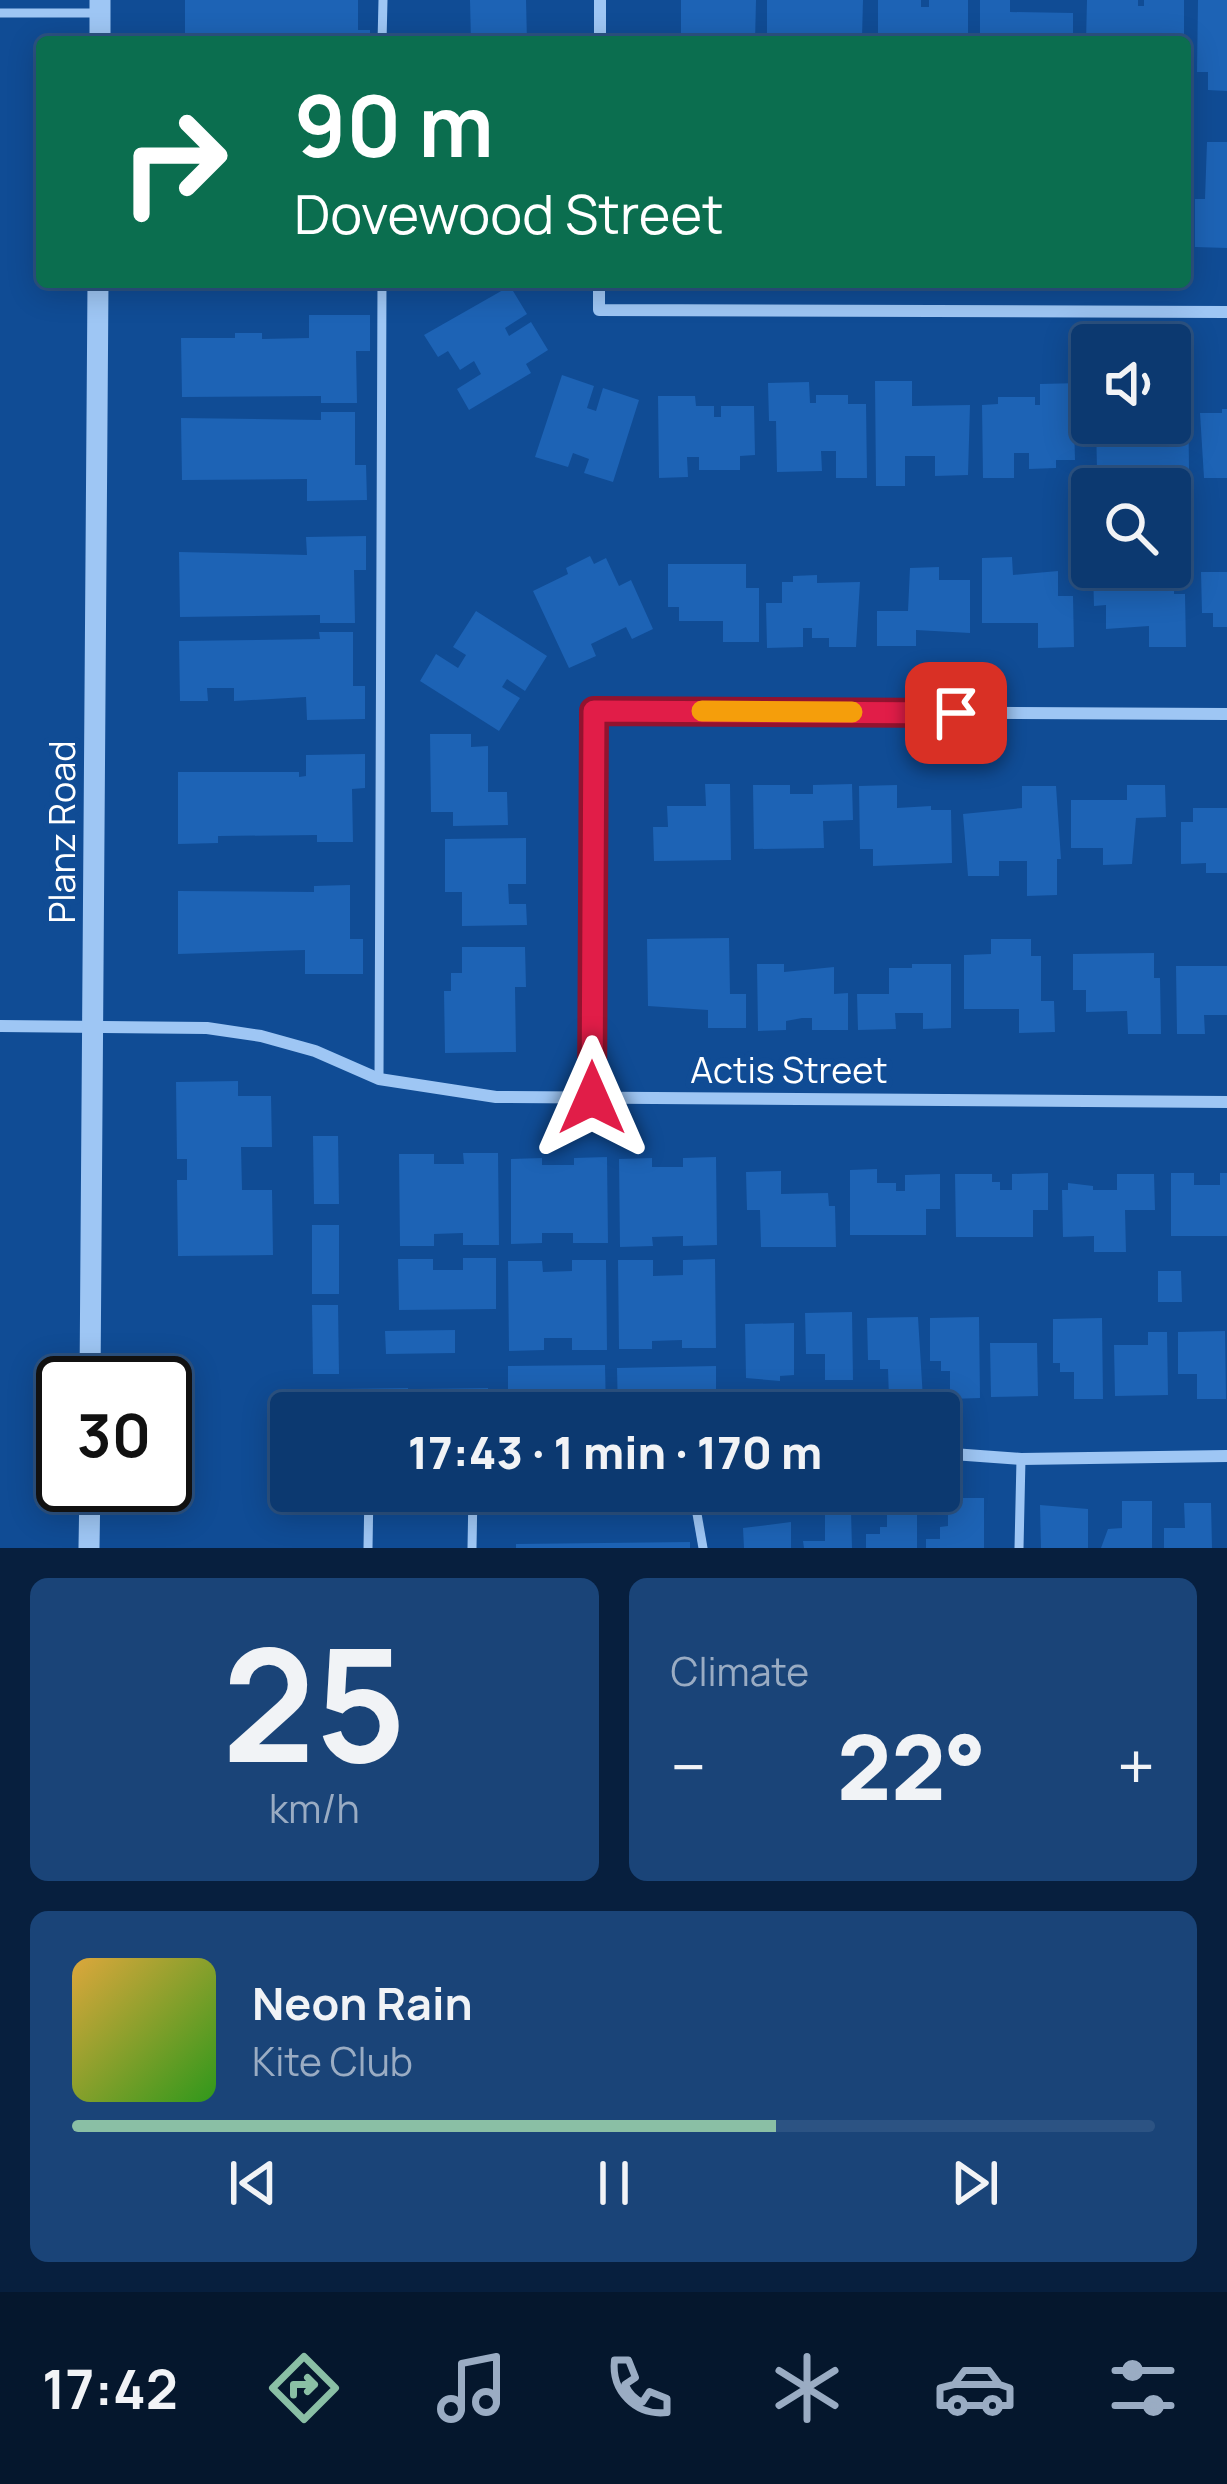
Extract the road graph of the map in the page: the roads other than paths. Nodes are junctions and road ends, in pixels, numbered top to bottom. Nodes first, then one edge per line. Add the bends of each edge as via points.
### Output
1 (382, 0) edge
2 (600, 0) edge
3 (100, 6) edge
4 (0, 13) edge
5 (382, 36) edge
6 (600, 36) edge
7 (98, 288) edge
8 (382, 288) edge
9 (599, 288) edge
10 (1227, 312) edge
11 (1227, 714) edge
12 (0, 1026) edge
13 (93, 1026) junction
14 (379, 1078) junction
15 (592, 1098) junction
16 (1227, 1102) edge
17 (90, 1356) edge
18 (960, 1455) edge
19 (1227, 1456) edge
20 (1022, 1459) junction
21 (90, 1512) edge
22 (369, 1512) edge
23 (473, 1512) edge
24 (697, 1512) edge
25 (89, 1548) edge
26 (368, 1548) edge
27 (472, 1548) edge
28 (703, 1548) edge
29 (1019, 1548) edge

1 - 5 lane
2 - 6 street
3 - 4 lane
7 - 13 street, Planz Road
8 - 14 lane
9 - 10 street via 599,310
11 - 15 street via 594,711
12 - 13 street, Actis Street
13 - 14 street, Actis Street via 261,1036
13 - 17 street, Planz Road
14 - 15 street, Actis Street via 477,1095
15 - 16 street, Actis Street
18 - 20 street
19 - 20 street
20 - 29 lane
21 - 25 street
22 - 26 lane
23 - 27 lane
24 - 28 lane

